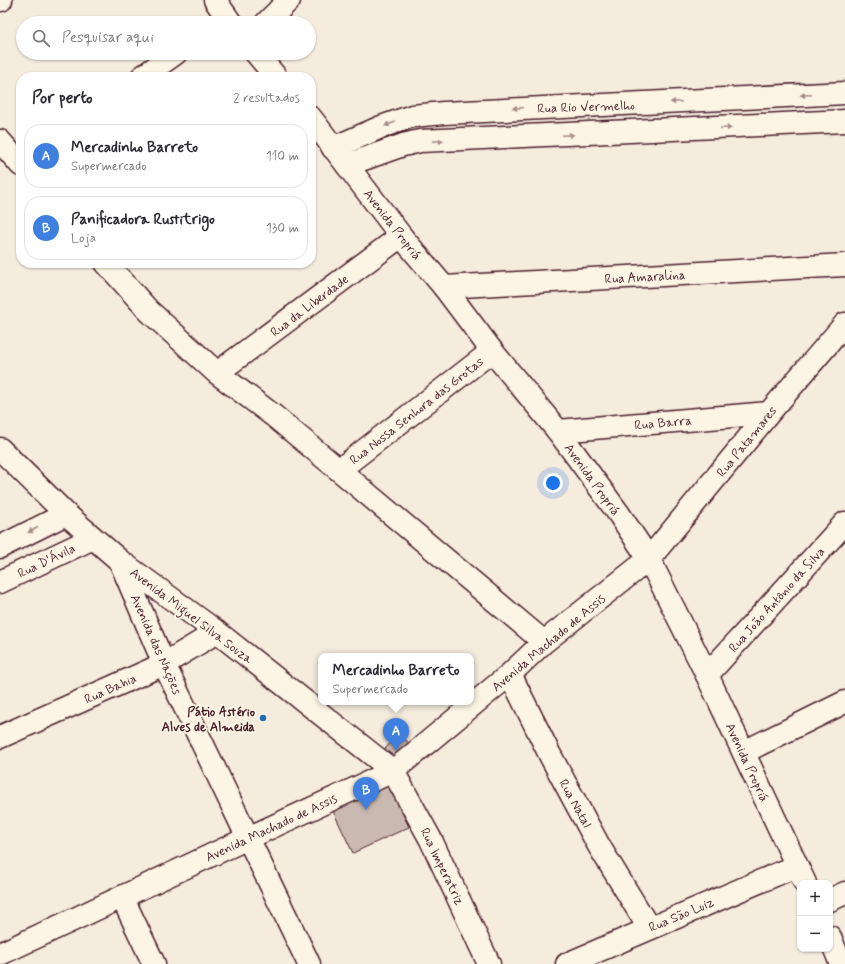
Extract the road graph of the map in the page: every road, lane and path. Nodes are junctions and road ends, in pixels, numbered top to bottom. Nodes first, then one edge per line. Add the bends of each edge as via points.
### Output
1 (290, 0) edge
2 (273, 16) edge
3 (166, 60) edge
4 (262, 60) edge
5 (149, 72) edge
6 (272, 72) edge
7 (845, 93) edge
8 (845, 121) edge
9 (316, 126) edge
10 (0, 141) edge
11 (333, 148) junction
12 (16, 159) edge
13 (347, 165) junction
14 (401, 236) junction
15 (845, 265) edge
16 (114, 268) edge
17 (444, 287) junction
18 (845, 324) edge
19 (492, 351) junction
20 (218, 373) junction
21 (769, 413) junction
22 (558, 431) junction
23 (0, 449) edge
24 (339, 470) junction
25 (66, 514) junction
26 (845, 523) edge
27 (93, 538) junction
28 (0, 547) edge
29 (649, 559) junction
30 (120, 561) junction
31 (0, 582) edge
32 (217, 632) junction
33 (544, 642) junction
34 (164, 664) junction
35 (510, 674) junction
36 (707, 675) junction
37 (845, 702) edge
38 (474, 704) edge
39 (473, 705) edge
40 (0, 737) edge
41 (744, 752) junction
42 (393, 771) junction
43 (248, 838) junction
44 (800, 874) edge
45 (845, 893) edge
46 (122, 897) junction
47 (833, 899) edge
48 (649, 928) junction
49 (833, 945) edge
50 (0, 954) edge
51 (154, 964) edge
52 (309, 964) edge
53 (489, 964) edge
54 (567, 964) edge
55 (841, 964) edge

1 - 2 street
3 - 5 street
4 - 6 street
7 -> 11 street, Rua Rio Vermelho via 520,108 412,116
13 -> 8 street via 420,141
9 - 11 street, Avenida Propriá
10 - 12 street
11 - 13 street, Avenida Propriá
13 - 14 street, Avenida Propriá
14 - 17 street, Avenida Propriá
14 - 20 street, Rua da Liberdade
15 - 17 street, Rua Amaralina
16 - 20 street via 149,311
17 - 19 street, Avenida Propriá
18 - 21 street, Rua Patamares
19 - 22 street, Avenida Propriá
19 - 24 street, Rua Nossa Senhora das Grotas
20 - 24 street
21 - 22 street, Rua Barra
21 - 29 street, Rua Patamares
22 - 29 street, Avenida Propriá
23 - 25 street, Avenida Miguel Silva Souza
24 - 33 street
25 - 27 street, Avenida Miguel Silva Souza
25 -> 28 street
26 - 36 street, Rua João Antônio da Silva
27 - 30 street, Avenida Miguel Silva Souza
27 - 31 street, Rua D'Ávila
29 - 33 street, Avenida Machado de Assis
29 - 36 street, Avenida Propriá
30 - 32 street, Avenida Miguel Silva Souza
30 - 34 street, Avenida das Nações
32 - 34 street, Rua Bahia
32 - 42 street, Avenida Miguel Silva Souza
33 - 35 street, Avenida Machado de Assis
34 - 40 street, Rua Bahia
34 - 43 street, Avenida das Nações
35 - 38 street, Avenida Machado de Assis
35 - 48 street, Rua Natal via 599,846
36 - 41 street, Avenida Propriá
37 - 41 street
39 - 42 street, Avenida Machado de Assis
41 - 44 street, Avenida Propriá
42 - 43 street, Avenida Machado de Assis
42 - 53 street, Rua Imperatriz via 431,840
43 - 46 street, Avenida Machado de Assis
43 - 52 street, Avenida das Nações
44 - 48 street, Rua São Luiz
45 - 47 street
46 - 50 street, Avenida Machado de Assis
46 - 51 street
48 - 54 street, Rua São Luiz
49 - 55 street

